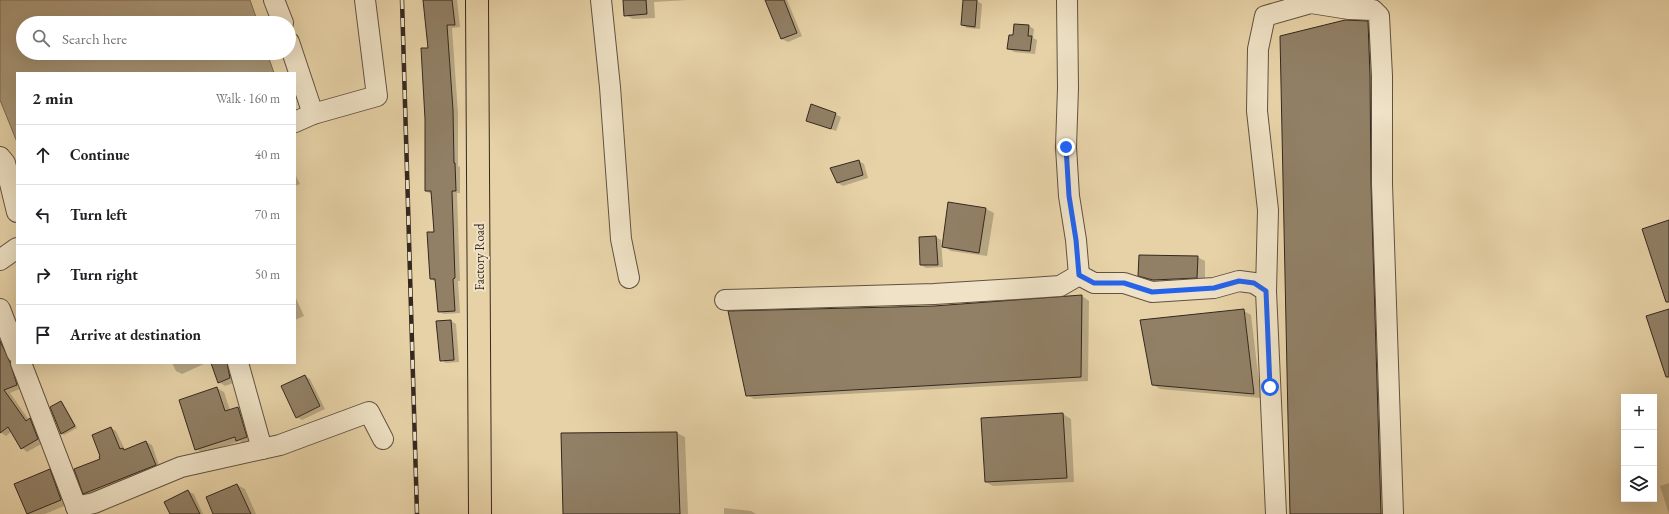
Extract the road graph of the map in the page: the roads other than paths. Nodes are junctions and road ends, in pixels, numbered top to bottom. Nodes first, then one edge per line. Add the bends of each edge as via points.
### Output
1 (274, 0) edge
2 (365, 0) edge
3 (478, 0) edge
4 (601, 0) edge
5 (1067, 0) edge
6 (280, 16) edge
7 (293, 60) edge
8 (295, 72) edge
9 (296, 77) edge
10 (304, 118) edge
11 (0, 157) edge
12 (16, 208) edge
13 (16, 249) edge
14 (0, 260) edge
15 (1079, 275) junction
16 (629, 278) dead end
17 (1266, 291) junction
18 (724, 300) dead end
19 (0, 309) edge
20 (16, 350) edge
21 (21, 364) edge
22 (238, 364) edge
23 (383, 440) dead end
24 (262, 449) junction
25 (78, 511) edge
26 (480, 514) edge
27 (1276, 514) edge
28 (1393, 514) edge

1 - 6 street
2 - 10 street via 377,96
3 - 26 main road, Factory Road
4 - 16 street via 621,239
5 - 15 street via 1066,147
7 - 8 street
9 - 10 street
11 - 12 street via 5,163
13 - 14 street
15 - 17 street via 1094,283 1124,283 1152,292 1214,288 1239,281 1254,283
15 - 18 street via 1060,286 1023,289
17 - 27 street
17 - 28 street via 1268,210 1257,111 1258,49 1265,16 1311,3 1373,10 1379,16 1382,69 1382,184
19 - 20 street
21 - 25 street
22 - 24 street
23 - 24 street via 369,412 280,445
24 - 25 street via 181,467

